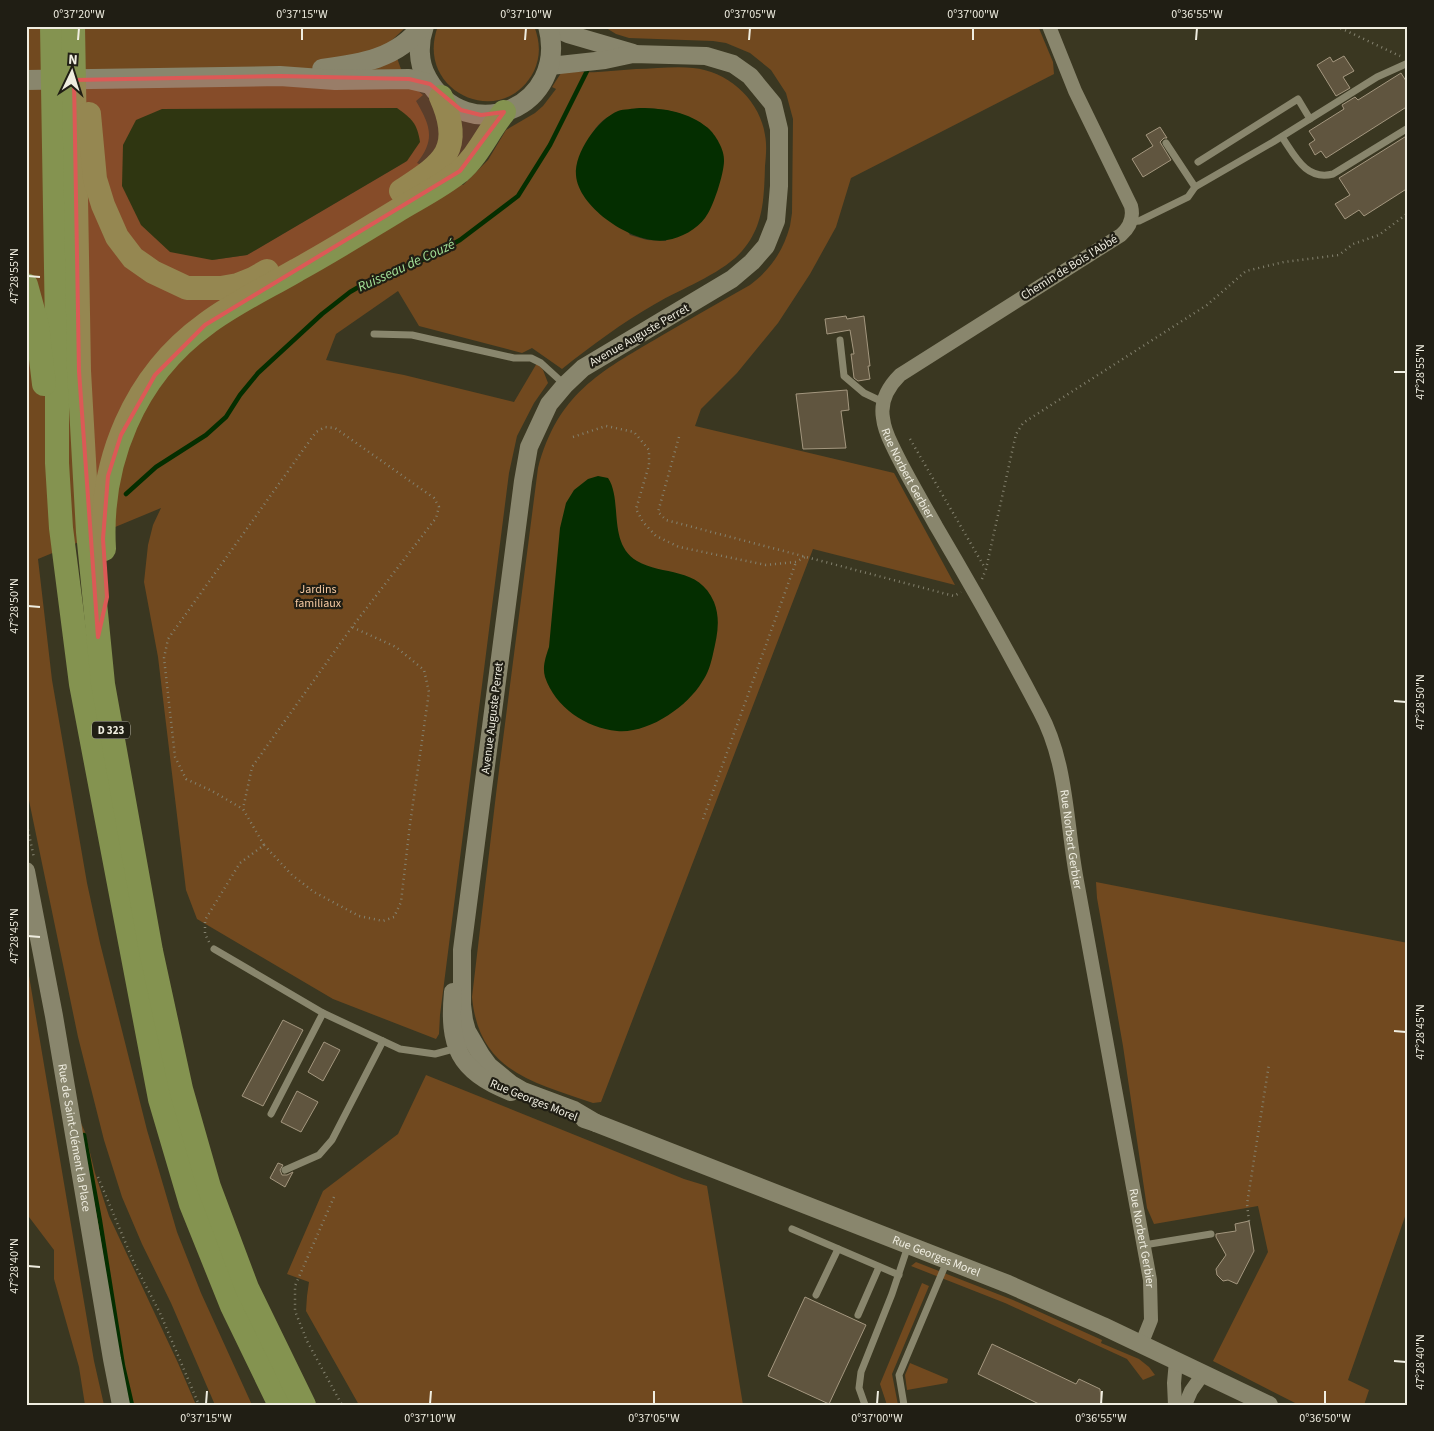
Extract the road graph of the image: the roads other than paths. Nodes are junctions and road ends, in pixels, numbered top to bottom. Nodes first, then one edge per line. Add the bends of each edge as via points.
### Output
1 (52, 26) edge
2 (73, 26) edge
3 (85, 26) edge
4 (423, 26) edge
5 (549, 26) edge
6 (1049, 26) edge
7 (633, 54) junction
8 (1408, 61) edge
9 (550, 66) junction
10 (280, 76) junction
11 (26, 80) edge
12 (436, 91) junction
13 (504, 112) junction
14 (1310, 119) junction
15 (1408, 128) edge
16 (1282, 137) junction
17 (1166, 143) dead end
18 (1198, 162) dead end
19 (1195, 187) junction
20 (1131, 222) junction
21 (26, 285) edge
22 (374, 334) dead end
23 (840, 340) dead end
24 (565, 385) junction
25 (883, 402) junction
26 (57, 463) junction
27 (98, 637) junction
28 (31, 867) edge
29 (214, 950) road end
30 (462, 950) junction
31 (323, 1014) junction
32 (383, 1041) junction
33 (474, 1043) junction
34 (456, 1048) junction
35 (271, 1114) dead end
36 (596, 1122) junction
37 (285, 1170) dead end
38 (792, 1229) dead end
39 (1211, 1234) dead end
40 (1144, 1245) junction
41 (908, 1246) junction
42 (838, 1249) junction
43 (946, 1261) junction
44 (879, 1267) junction
45 (898, 1275) junction
46 (816, 1296) dead end
47 (858, 1315) dead end
48 (1141, 1345) junction
49 (1176, 1362) junction
50 (1203, 1374) junction
51 (121, 1405) edge
52 (280, 1405) edge
53 (304, 1405) edge
54 (865, 1405) edge
55 (904, 1405) edge
56 (1175, 1405) edge
57 (1185, 1405) edge
58 (1269, 1405) edge

1 - 26 highway, D 323
2 - 27 highway, D 323 via 79,371
3 - 12 highway via 91,146 95,179 103,205 117,237 133,258 153,272 187,288 221,288 254,279 434,169 445,156 451,138 449,115
4 - 10 main road via 408,42 379,58
4 - 12 main road via 421,62
5 - 7 street, Avenue Auguste Perret
5 - 9 main road
6 - 20 street via 1075,91 1131,206
7 - 9 street, Avenue Auguste Perret
7 - 24 street, Avenue Auguste Perret via 706,56 733,64 762,89 773,104 779,129 776,220 766,246 732,280 610,350 582,368
8 - 14 lane
9 - 13 main road via 542,84 531,97
10 - 11 main road
10 - 12 main road via 335,80 395,78 423,81
12 - 13 main road via 451,105 473,114
13 - 27 highway via 477,153 452,176 204,325 155,375 121,435 108,476 103,539 106,597
14 - 16 lane
14 - 18 lane via 1298,99
15 - 16 lane via 1332,174 1322,176 1304,168
16 - 19 lane
17 - 19 lane
19 - 20 lane via 1188,197
20 - 25 street, Chemin de Bois l'Abbé via 1121,235 900,375 889,387
21 - 26 highway via 37,325
22 - 24 lane via 412,335 514,358 531,358
23 - 25 lane via 844,376
24 - 30 street, Avenue Auguste Perret via 549,404 529,447
25 - 40 street, Rue Norbert Gerbier via 885,428 902,466 972,587 1055,745
26 - 52 highway, D 323 via 60,528 80,684 160,1099 191,1204 232,1306
27 - 53 highway, D 323 via 103,684 151,951 181,1090 209,1187 247,1288
28 - 51 street, Rue de Saint-Clément la Place
29 - 31 lane
30 - 33 street, Avenue Auguste Perret via 462,1005 467,1031
30 - 34 street, Avenue Auguste Perret via 455,972 451,1011
31 - 32 lane
31 - 35 lane
32 - 34 lane via 400,1049 431,1054
32 - 37 lane via 332,1140 319,1155
33 - 34 lane
33 - 36 street, Rue Georges Morel via 489,1066 511,1084
34 - 36 street, Rue Georges Morel via 468,1066 492,1084 572,1116
36 - 41 street, Rue Georges Morel
38 - 42 lane
39 - 40 lane
40 - 48 street, Rue Norbert Gerbier via 1150,1280 1151,1320
41 - 43 street, Rue Georges Morel
41 - 45 lane
42 - 44 lane
42 - 46 lane
43 - 48 street, Rue Georges Morel via 1008,1284
43 - 55 lane via 899,1375
44 - 45 lane
44 - 47 lane
45 - 54 lane via 861,1372 859,1388
48 - 49 street, Rue Georges Morel
49 - 50 street, Rue Georges Morel
49 - 56 street
50 - 57 street
50 - 58 street, Rue Georges Morel

